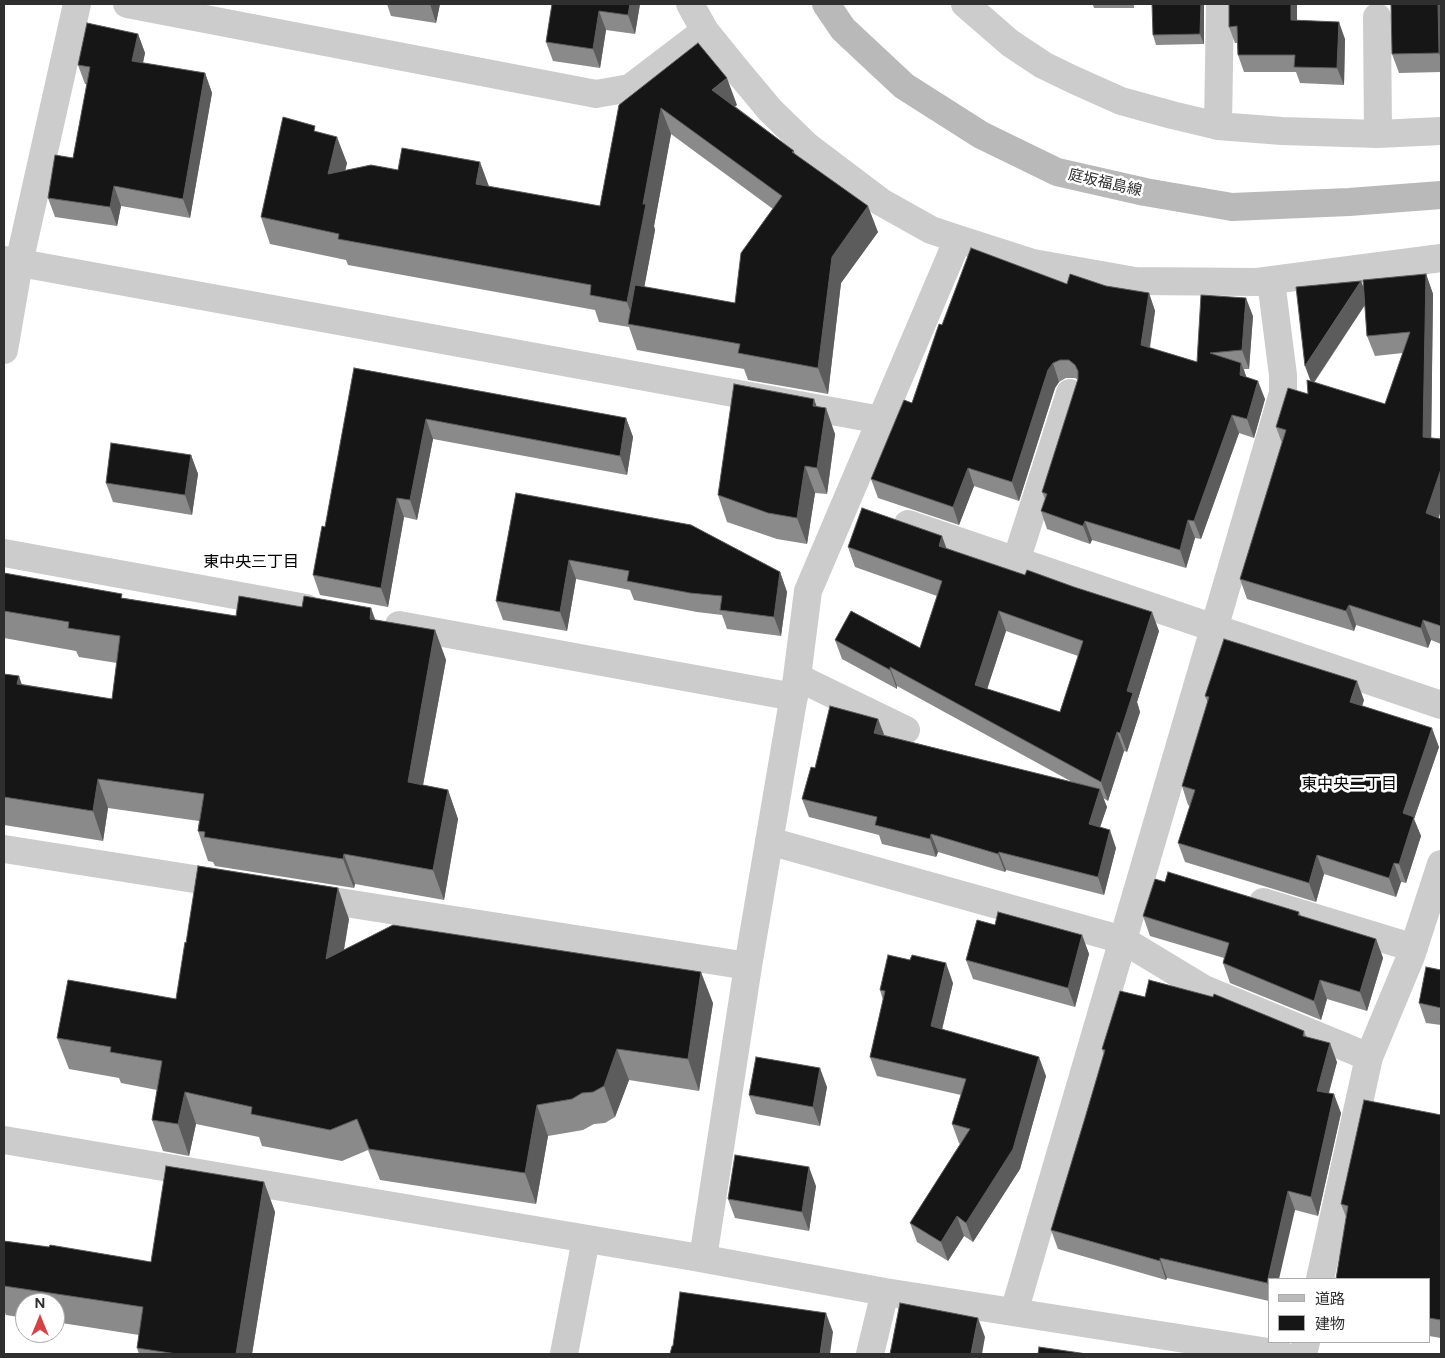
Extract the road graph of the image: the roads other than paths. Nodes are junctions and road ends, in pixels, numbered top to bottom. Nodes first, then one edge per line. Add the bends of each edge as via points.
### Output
1 (77, 4) edge
2 (127, 4) edge
3 (690, 4) edge
4 (826, 4) edge
5 (965, 4) edge
6 (1220, 4) edge
7 (1377, 17) dead end
8 (705, 31) junction
9 (1218, 126) junction
10 (1441, 131) edge
11 (1378, 134) junction
12 (1441, 195) edge
13 (958, 239) junction
14 (1441, 258) edge
15 (11, 261) edge
16 (1270, 281) junction
17 (4, 350) edge
18 (1070, 393) dead end
19 (882, 420) junction
20 (864, 509) junction
21 (4, 553) edge
22 (1016, 561) junction
23 (326, 612) edge
24 (374, 620) edge
25 (1214, 629) junction
26 (796, 687) junction
27 (1441, 705) edge
28 (906, 730) dead end
29 (769, 841) junction
30 (4, 849) edge
31 (1441, 864) edge
32 (1145, 866) junction
33 (1172, 874) edge
34 (258, 889) edge
35 (288, 894) edge
36 (1237, 894) edge
37 (1123, 940) junction
38 (1414, 948) junction
39 (748, 966) junction
40 (1369, 1057) junction
41 (4, 1140) edge
42 (586, 1239) junction
43 (703, 1258) junction
44 (1320, 1278) edge
45 (885, 1292) junction
46 (1014, 1312) junction
47 (564, 1354) edge
48 (870, 1354) edge
49 (1281, 1354) edge

1 - 15 street
2 - 8 street via 596,94 630,88
3 - 8 street
4 - 12 main road, 庭坂福島線 via 843,29 904,86 981,135 1057,172 1145,192 1232,206
5 - 9 street via 1010,43 1043,65 1074,80 1121,100
6 - 9 street
7 - 11 street
8 - 13 street via 770,110 807,146 880,202 931,230
9 - 11 street
10 - 11 street
13 - 16 street via 1033,264 1135,281
13 - 19 street
14 - 16 street
15 - 17 street
15 - 19 street
16 - 25 street via 1283,393
18 - 22 street
19 - 20 street
20 - 22 street
20 - 26 street via 808,591
21 - 23 street
22 - 25 street
24 - 26 street
25 - 27 street
25 - 32 street
26 - 28 street
26 - 29 street
29 - 37 street
29 - 39 street
30 - 34 street
31 - 38 street
32 - 33 street
32 - 37 street
35 - 39 street
36 - 38 street
37 - 40 street via 1204,989
37 - 46 street
38 - 40 street
39 - 43 street
40 - 44 street
41 - 42 street
42 - 43 street
42 - 47 street
43 - 45 street
45 - 46 street
45 - 48 street
46 - 49 street

